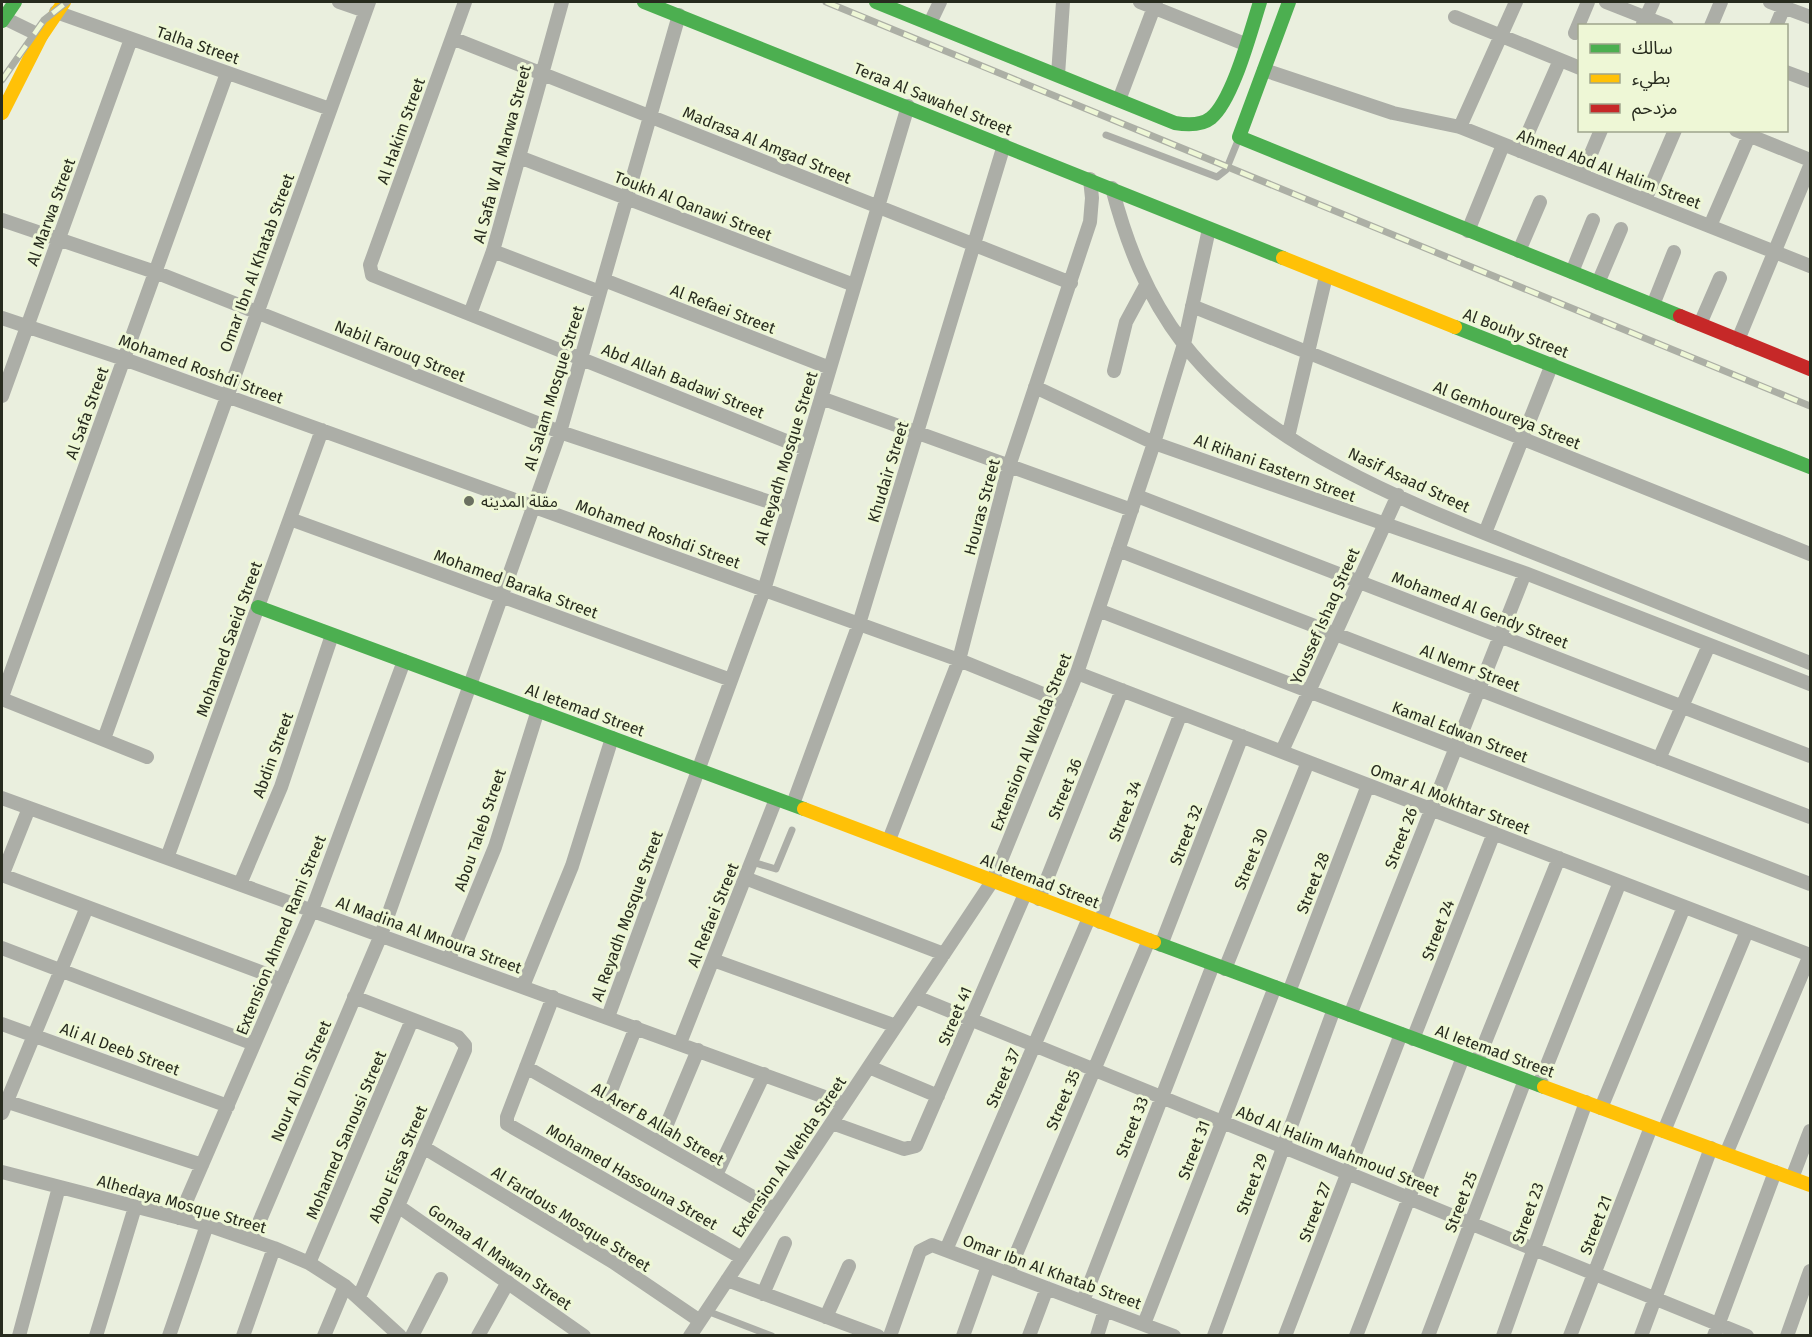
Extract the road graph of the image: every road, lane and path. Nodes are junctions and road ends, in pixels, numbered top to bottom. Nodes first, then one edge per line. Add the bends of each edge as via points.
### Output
1 (15, 2) edge
2 (339, 2) edge
3 (465, 2) edge
4 (562, 2) edge
5 (644, 2) edge
6 (876, 2) edge
7 (940, 2) edge
8 (1063, 2) edge
9 (1140, 2) edge
10 (1260, 2) edge
11 (1289, 2) edge
12 (1516, 2) edge
13 (1588, 2) edge
14 (1605, 2) edge
15 (1653, 2) edge
16 (1721, 2) edge
17 (1770, 2) edge
18 (1155, 4) edge
19 (367, 6) edge
20 (60, 7) edge
21 (1784, 7) junction
22 (679, 15) junction
23 (1455, 17) dead end
24 (1810, 17) edge
25 (2, 19) edge
26 (1645, 21) edge
27 (930, 23) junction
28 (1579, 24) edge
29 (1712, 24) edge
30 (1777, 24) edge
31 (1578, 26) edge
32 (1575, 33) dead end
33 (41, 36) junction
34 (1500, 36) junction
35 (452, 38) junction
36 (131, 39) junction
37 (1245, 44) junction
38 (1560, 60) junction
39 (1578, 67) edge
40 (1264, 70) junction
41 (227, 73) junction
42 (542, 73) junction
43 (1788, 73) edge
44 (1058, 75) junction
45 (1810, 81) edge
46 (1119, 100) junction
47 (908, 106) junction
48 (330, 109) junction
49 (2, 113) edge
50 (650, 116) junction
51 (1460, 127) junction
52 (1600, 132) edge
53 (1674, 132) edge
54 (1742, 133) edge
55 (1106, 135) dead end
56 (1239, 137) junction
57 (1004, 145) junction
58 (1503, 145) junction
59 (1520, 151) junction
60 (519, 157) junction
61 (1810, 160) edge
62 (1810, 166) edge
63 (1582, 175) junction
64 (1090, 179) junction
65 (1112, 188) junction
66 (627, 198) junction
67 (1645, 200) junction
68 (1540, 202) dead end
69 (878, 207) junction
70 (2, 220) edge
71 (1593, 220) dead end
72 (1710, 226) junction
73 (1209, 229) junction
74 (1621, 229) dead end
75 (1468, 231) junction
76 (59, 239) junction
77 (974, 244) junction
78 (493, 251) junction
79 (1519, 251) junction
80 (1674, 252) dead end
81 (1775, 252) junction
82 (1810, 266) edge
83 (155, 272) junction
84 (370, 272) joint
85 (1572, 272) junction
86 (1326, 276) junction
87 (1720, 278) dead end
88 (1071, 283) junction
89 (1598, 283) junction
90 (855, 285) junction
91 (1146, 285) junction
92 (602, 286) junction
93 (1653, 305) junction
94 (1192, 306) junction
95 (257, 312) junction
96 (470, 314) junction
97 (2, 318) edge
98 (1700, 324) junction
99 (27, 327) junction
100 (1738, 340) junction
101 (1184, 344) junction
102 (1309, 353) junction
103 (582, 358) junction
104 (124, 359) junction
105 (1552, 364) junction
106 (1809, 365) edge
107 (830, 368) junction
108 (1114, 371) dead end
109 (1035, 387) junction
110 (2, 396) edge
111 (227, 396) junction
112 (821, 398) junction
113 (322, 430) junction
114 (560, 432) junction
115 (917, 433) junction
116 (1288, 437) junction
117 (1522, 438) junction
118 (1154, 443) junction
119 (806, 449) junction
120 (1009, 466) junction
121 (1810, 467) edge
122 (1398, 495) junction
123 (1137, 496) junction
124 (533, 507) junction
125 (788, 508) junction
126 (1132, 510) junction
127 (290, 519) junction
128 (1384, 524) junction
129 (1485, 533) junction
130 (1118, 550) junction
131 (1810, 554) edge
132 (1525, 573) junction
133 (1358, 581) junction
134 (764, 590) junction
135 (502, 596) junction
136 (258, 607) junction
137 (1098, 610) junction
138 (859, 624) junction
139 (1335, 634) junction
140 (332, 635) junction
141 (1500, 636) junction
142 (1709, 645) junction
143 (959, 660) junction
144 (404, 661) junction
145 (1810, 663) edge
146 (1077, 673) junction
147 (731, 680) junction
148 (1810, 684) edge
149 (470, 685) junction
150 (1478, 689) junction
151 (1122, 690) junction
152 (1309, 691) junction
153 (2, 698) edge
154 (1065, 703) junction
155 (1682, 706) junction
156 (538, 710) junction
157 (1181, 713) junction
158 (1242, 736) junction
159 (612, 738) junction
160 (104, 739) junction
161 (1455, 747) junction
162 (1282, 752) junction
163 (1810, 756) edge
164 (147, 757) dead end
165 (1659, 759) junction
166 (1308, 762) junction
167 (698, 770) junction
168 (1368, 784) junction
169 (2, 798) edge
170 (776, 799) junction
171 (793, 804) junction
172 (29, 808) junction
173 (1430, 809) junction
174 (1810, 817) edge
175 (792, 830) dead end
176 (1494, 833) junction
177 (890, 840) junction
178 (167, 858) junction
179 (1559, 858) junction
180 (752, 862) junction
181 (2, 875) edge
182 (745, 878) junction
183 (993, 880) junction
184 (1620, 882) junction
185 (240, 884) junction
186 (1810, 884) edge
187 (1025, 894) junction
188 (1039, 899) junction
189 (1684, 906) junction
190 (87, 907) junction
191 (312, 910) junction
192 (1095, 920) junction
193 (1747, 931) junction
194 (381, 935) junction
195 (1155, 943) junction
196 (2, 948) edge
197 (944, 954) junction
198 (1810, 955) edge
199 (449, 959) junction
200 (713, 960) junction
201 (1219, 967) junction
202 (60, 970) junction
203 (282, 980) junction
204 (523, 986) junction
205 (1275, 987) junction
206 (1288, 992) junction
207 (354, 997) junction
208 (553, 997) junction
209 (916, 997) junction
210 (1334, 1009) junction
211 (1350, 1015) junction
212 (608, 1017) junction
213 (971, 1019) junction
214 (412, 1020) junction
215 (2, 1024) edge
216 (896, 1026) junction
217 (636, 1027) junction
218 (33, 1035) junction
219 (1407, 1036) junction
220 (680, 1043) junction
221 (254, 1044) junction
222 (1035, 1045) junction
223 (698, 1050) junction
224 (1462, 1057) junction
225 (1477, 1062) junction
226 (526, 1067) junction
227 (869, 1067) junction
228 (1095, 1070) junction
229 (764, 1074) junction
230 (1525, 1080) junction
231 (1539, 1085) junction
232 (938, 1096) junction
233 (1161, 1097) junction
234 (1586, 1102) junction
235 (844, 1104) junction
236 (3, 1105) edge
237 (228, 1106) junction
238 (1600, 1108) junction
239 (603, 1111) junction
240 (1223, 1122) junction
241 (832, 1123) junction
242 (1658, 1129) junction
243 (1810, 1131) edge
244 (659, 1143) junction
245 (423, 1147) junction
246 (1283, 1147) junction
247 (1711, 1148) junction
248 (1726, 1154) junction
249 (202, 1166) junction
250 (2, 1172) edge
251 (1775, 1172) junction
252 (1348, 1173) junction
253 (716, 1175) junction
254 (1792, 1178) junction
255 (1810, 1185) edge
256 (59, 1187) junction
257 (1409, 1198) junction
258 (398, 1206) junction
259 (135, 1207) junction
260 (774, 1209) junction
261 (179, 1218) junction
262 (1470, 1223) junction
263 (207, 1225) junction
264 (252, 1239) junction
265 (785, 1244) dead end
266 (274, 1248) junction
267 (1533, 1249) junction
268 (946, 1250) junction
269 (742, 1258) junction
270 (309, 1263) junction
271 (849, 1266) dead end
272 (988, 1266) junction
273 (1810, 1270) edge
274 (1008, 1273) junction
275 (1594, 1274) junction
276 (441, 1280) dead end
277 (727, 1280) junction
278 (508, 1282) junction
279 (345, 1286) junction
280 (1047, 1288) junction
281 (764, 1294) junction
282 (359, 1297) junction
283 (1655, 1298) junction
284 (1083, 1301) junction
285 (1105, 1310) junction
286 (704, 1316) junction
287 (826, 1317) junction
288 (1144, 1324) junction
289 (1716, 1330) edge
290 (870, 1334) edge
291 (19, 1335) edge
292 (96, 1335) edge
293 (169, 1335) edge
294 (243, 1335) edge
295 (324, 1335) edge
296 (402, 1335) edge
297 (478, 1335) edge
298 (584, 1335) edge
299 (690, 1335) edge
300 (772, 1335) edge
301 (890, 1335) edge
302 (963, 1335) edge
303 (1029, 1335) edge
304 (1097, 1335) edge
305 (1172, 1335) edge
306 (1214, 1335) edge
307 (1285, 1335) edge
308 (1356, 1335) edge
309 (1428, 1335) edge
310 (1503, 1335) edge
311 (1570, 1335) edge
312 (1641, 1335) edge
313 (1747, 1335) edge
314 (1787, 1335) edge

1 - 25 street
2 - 19 street
3 - 35 street, Al Hakim Street
4 - 42 street, Al Safa W Al Marwa Street
5 - 22 street, Teraa Al Sawahel Street
6 - 27 street
7 - 27 street
8 - 44 street
9 - 18 street
10 - 37 street
11 - 40 street
12 - 34 street
13 - 28 street
14 - 26 street
15 - 26 street
16 - 29 street
17 - 21 street
18 - 37 street
18 - 46 street
19 - 48 street, Omar Ibn Al Khatab Street
20 - 33 street
20 - 36 street, Talha Street
21 - 24 street
21 - 30 street
22 - 47 street, Teraa Al Sawahel Street
22 - 50 street, Al Salam Mosque Street
23 - 34 street
25 - 33 street
27 - 44 street
31 - 32 street
33 - 49 street
34 - 38 street
34 - 51 street
35 - 42 street, Madrasa Al Amgad Street
35 - 84 street, Al Hakim Street
36 - 41 street, Talha Street
36 - 76 street, Al Marwa Street
37 - 46 street via 1224,100 1213,117 1195,125 1175,123
38 - 39 street
38 - 59 street
40 - 51 street, Ahmed Abd Al Halim Street via 1393,113
40 - 56 street
41 - 48 street, Talha Street
41 - 83 street, Al Safa Street
42 - 50 street, Madrasa Al Amgad Street
42 - 60 street, Al Safa W Al Marwa Street
43 - 45 street
44 - 46 street
47 - 57 street, Teraa Al Sawahel Street
47 - 69 street, Al Reyadh Mosque Street
48 - 95 street, Omar Ibn Al Khatab Street
50 - 66 street, Al Salam Mosque Street
50 - 69 street, Madrasa Al Amgad Street
51 - 58 street, Ahmed Abd Al Halim Street
52 - 63 street
53 - 67 street
54 - 61 street
54 - 72 street
55 - 56 lane via 1217,177 1226,170
56 - 75 street
57 - 64 street, Teraa Al Sawahel Street
57 - 77 street, Khudair Street
58 - 59 street, Ahmed Abd Al Halim Street
58 - 75 street
59 - 63 street, Ahmed Abd Al Halim Street
60 - 66 street, Toukh Al Qanawi Street
60 - 78 street, Al Safa W Al Marwa Street
62 - 81 street
63 - 67 street, Ahmed Abd Al Halim Street
64 - 65 street, Teraa Al Sawahel Street
64 - 88 street, Houras Street via 1090,222
65 - 73 street, Teraa Al Sawahel Street
65 - 91 street, Nasif Asaad Street via 1124,232
66 - 90 street, Toukh Al Qanawi Street
66 - 92 street, Al Salam Mosque Street
67 - 72 street, Ahmed Abd Al Halim Street
68 - 79 street
69 - 77 street, Madrasa Al Amgad Street
69 - 90 street, Al Reyadh Mosque Street
70 - 76 street, Nabil Farouq Street
71 - 85 street
72 - 81 street, Ahmed Abd Al Halim Street
73 - 86 street, Al Bouhy Street
73 - 94 street, Extension Al Wehda Street
74 - 89 street
75 - 79 street
76 - 83 street, Nabil Farouq Street
76 - 99 street, Al Marwa Street
77 - 88 street, Madrasa Al Amgad Street
77 - 115 street, Khudair Street
78 - 92 street, Al Refaei Street
78 - 96 street, Al Safa W Al Marwa Street
79 - 85 street
80 - 93 street
81 - 82 street, Ahmed Abd Al Halim Street
81 - 100 street
83 - 95 street, Nabil Farouq Street
83 - 104 street, Al Safa Street
84 - 96 street, Abd Allah Badawi Street
85 - 89 street
86 - 102 street
86 - 105 street, Al Bouhy Street
87 - 98 street
88 - 109 street, Houras Street
89 - 93 street
90 - 107 street, Al Reyadh Mosque Street
91 - 101 street, Nasif Asaad Street
91 - 108 street via 1125,322
92 - 103 street, Al Salam Mosque Street
92 - 107 street, Al Refaei Street
93 - 98 street
94 - 101 street, Extension Al Wehda Street
94 - 102 street, Al Gemhoureya Street
95 - 111 street, Omar Ibn Al Khatab Street
95 - 114 street, Nabil Farouq Street
96 - 103 street, Abd Allah Badawi Street
97 - 99 street, Mohamed Roshdi Street
98 - 100 street
99 - 104 street, Mohamed Roshdi Street
99 - 110 street, Al Marwa Street
100 - 106 street
101 - 116 street, Nasif Asaad Street via 1231,393
101 - 118 street, Extension Al Wehda Street
102 - 116 street
102 - 117 street, Al Gemhoureya Street
103 - 114 street, Al Salam Mosque Street
103 - 119 street, Abd Allah Badawi Street
104 - 111 street, Mohamed Roshdi Street
104 - 153 street, Al Safa Street
105 - 117 street
105 - 121 street, Al Bouhy Street
107 - 112 street, Al Reyadh Mosque Street
109 - 118 street, Al Rihani Eastern Street
109 - 120 street, Houras Street
111 - 113 street, Mohamed Roshdi Street
111 - 160 street, Omar Ibn Al Khatab Street
112 - 115 street
112 - 119 street, Al Reyadh Mosque Street
113 - 124 street, Mohamed Roshdi Street
113 - 127 street, Mohamed Saeid Street
114 - 124 street, Al Salam Mosque Street
114 - 125 street, Nabil Farouq Street
115 - 120 street
115 - 138 street, Khudair Street
116 - 122 street, Nasif Asaad Street via 1357,477
117 - 129 street
117 - 131 street, Al Gemhoureya Street
118 - 123 street, Extension Al Wehda Street
118 - 128 street, Al Rihani Eastern Street
119 - 125 street, Al Reyadh Mosque Street
120 - 126 street
120 - 143 street, Houras Street
122 - 128 street, Youssef Ishaq Street
122 - 129 street, Nasif Asaad Street
123 - 126 street, Extension Al Wehda Street
123 - 133 street, Mohamed Al Gendy Street
124 - 134 street, Mohamed Roshdi Street
124 - 135 street, Al Salam Mosque Street
125 - 134 street, Al Reyadh Mosque Street
126 - 130 street, Extension Al Wehda Street
127 - 135 street, Mohamed Baraka Street
127 - 136 street, Mohamed Saeid Street
128 - 132 street
128 - 133 street, Youssef Ishaq Street
129 - 145 street, Nasif Asaad Street
130 - 137 street, Extension Al Wehda Street
130 - 139 street, Al Nemr Street
132 - 141 street, Street 26
132 - 142 street
133 - 139 street, Youssef Ishaq Street
133 - 141 street, Mohamed Al Gendy Street
134 - 138 street, Mohamed Roshdi Street
134 - 147 street, Al Reyadh Mosque Street
135 - 147 street, Mohamed Baraka Street
135 - 149 street, Al Salam Mosque Street
136 - 140 street, Al Ietemad Street
136 - 178 street, Mohamed Saeid Street
137 - 146 street, Extension Al Wehda Street
137 - 152 street, Kamal Edwan Street
138 - 143 street, Mohamed Roshdi Street
138 - 171 street, Khudair Street
139 - 150 street, Al Nemr Street
139 - 152 street, Youssef Ishaq Street
140 - 144 street, Al Ietemad Street
140 - 185 street, Abdin Street via 281,787
141 - 150 street, Street 26
141 - 155 street, Mohamed Al Gendy Street
142 - 148 street
142 - 155 street
143 - 154 street, Mohamed Roshdi Street
143 - 177 street, Houras Street
144 - 149 street, Al Ietemad Street
144 - 191 street, Extension Ahmed Rami Street
146 - 151 street, Omar Al Mokhtar Street
146 - 154 street, Extension Al Wehda Street
147 - 167 street, Al Reyadh Mosque Street
149 - 156 street, Al Ietemad Street
149 - 194 street, Al Salam Mosque Street
150 - 161 street, Street 26
150 - 165 street, Al Nemr Street
151 - 157 street, Omar Al Mokhtar Street
151 - 188 street, Street 36
152 - 161 street, Kamal Edwan Street
152 - 162 street, Youssef Ishaq Street
153 - 160 street
154 - 183 street, Extension Al Wehda Street
155 - 163 street, Mohamed Al Gendy Street
155 - 165 street
156 - 159 street, Al Ietemad Street
156 - 199 street, Abou Taleb Street via 495,847
157 - 158 street, Omar Al Mokhtar Street
157 - 192 street, Street 34
158 - 162 street, Omar Al Mokhtar Street
158 - 195 street, Street 32
159 - 167 street, Al Ietemad Street
159 - 204 street via 572,866
160 - 164 street
161 - 173 street, Street 26
161 - 186 street, Kamal Edwan Street
162 - 166 street, Omar Al Mokhtar Street
165 - 174 street, Al Nemr Street
166 - 168 street, Omar Al Mokhtar Street
166 - 201 street, Street 30
167 - 170 street, Al Ietemad Street
167 - 212 street, Al Reyadh Mosque Street
168 - 173 street, Omar Al Mokhtar Street
168 - 206 street, Street 28
169 - 172 street, Al Madina Al Mnoura Street
170 - 171 street, Al Ietemad Street
170 - 180 street, Al Refaei Street
171 - 177 street, Al Ietemad Street
172 - 178 street, Al Madina Al Mnoura Street
172 - 181 street
173 - 176 street, Omar Al Mokhtar Street
173 - 211 street, Street 26
175 - 180 lane via 776,869
176 - 179 street, Omar Al Mokhtar Street
176 - 219 street, Street 24
177 - 183 street, Al Ietemad Street
178 - 185 street, Al Madina Al Mnoura Street
179 - 184 street, Omar Al Mokhtar Street
179 - 225 street
180 - 182 street, Al Refaei Street
181 - 190 street
182 - 197 street
182 - 200 street, Al Refaei Street
183 - 187 street, Al Ietemad Street
183 - 197 street, Extension Al Wehda Street
184 - 189 street, Omar Al Mokhtar Street
184 - 231 street
185 - 191 street, Al Madina Al Mnoura Street
187 - 188 street, Al Ietemad Street
187 - 213 street, Street 41
188 - 192 street, Al Ietemad Street
189 - 193 street, Omar Al Mokhtar Street
189 - 238 street
190 - 202 street
190 - 203 street
191 - 194 street, Al Madina Al Mnoura Street
191 - 203 street, Extension Ahmed Rami Street
192 - 195 street, Al Ietemad Street
192 - 222 street, Street 37
193 - 198 street, Omar Al Mokhtar Street
193 - 242 street, Street 21
194 - 199 street, Al Madina Al Mnoura Street
194 - 207 street, Nour Al Din Street
195 - 201 street, Al Ietemad Street
195 - 228 street, Street 35
196 - 202 street
197 - 209 street, Extension Al Wehda Street
198 - 248 street
199 - 204 street, Al Madina Al Mnoura Street
200 - 216 street
200 - 220 street, Al Refaei Street
201 - 205 street, Al Ietemad Street
201 - 233 street, Street 33
202 - 218 street
202 - 221 street
203 - 221 street, Extension Ahmed Rami Street
204 - 208 street, Al Madina Al Mnoura Street
205 - 206 street, Al Ietemad Street
205 - 240 street, Street 31
206 - 210 street, Al Ietemad Street
207 - 214 street
207 - 264 street, Nour Al Din Street
208 - 212 street, Al Madina Al Mnoura Street
208 - 226 street
209 - 213 street, Abd Al Halim Mahmoud Street
209 - 216 street, Extension Al Wehda Street
210 - 211 street, Al Ietemad Street
210 - 246 street, Street 29
211 - 219 street, Al Ietemad Street
212 - 217 street, Al Madina Al Mnoura Street
213 - 222 street, Abd Al Halim Mahmoud Street
213 - 232 street, Street 41
214 - 245 street, Abou Eissa Street via 458,1037 465,1044
214 - 270 street, Mohamed Sanousi Street
215 - 218 street, Ali Al Deeb Street
216 - 227 street, Extension Al Wehda Street
217 - 220 street, Al Madina Al Mnoura Street
217 - 239 street
218 - 236 street
218 - 237 street, Ali Al Deeb Street
219 - 224 street, Al Ietemad Street
219 - 252 street, Street 27
220 - 223 street, Al Madina Al Mnoura Street
221 - 237 street, Extension Ahmed Rami Street
222 - 228 street, Abd Al Halim Mahmoud Street
222 - 268 street, Street 37
223 - 229 street, Al Madina Al Mnoura Street
223 - 244 street
224 - 225 street, Al Ietemad Street
224 - 257 street
225 - 230 street, Al Ietemad Street
226 - 239 street, Al Aref B Allah Street
226 - 269 street, Mohamed Hassouna Street via 507,1124
227 - 232 street
227 - 235 street, Extension Al Wehda Street
228 - 233 street, Abd Al Halim Mahmoud Street
228 - 274 street, Street 35
229 - 235 street, Al Madina Al Mnoura Street
229 - 253 street
230 - 231 street, Al Ietemad Street
230 - 262 street, Street 25
231 - 234 street, Al Ietemad Street
232 - 241 street, Street 41 via 912,1149
233 - 240 street, Abd Al Halim Mahmoud Street
233 - 284 street, Street 33
234 - 238 street, Al Ietemad Street
234 - 267 street, Street 23
235 - 241 street, Extension Al Wehda Street
236 - 249 street
237 - 249 street, Extension Ahmed Rami Street
238 - 242 street, Al Ietemad Street
239 - 244 street, Al Aref B Allah Street
240 - 246 street, Abd Al Halim Mahmoud Street
240 - 288 street, Street 31
241 - 260 street, Extension Al Wehda Street
242 - 247 street, Al Ietemad Street
242 - 275 street, Street 21
243 - 254 street
244 - 253 street, Al Aref B Allah Street
245 - 258 street, Abou Eissa Street
245 - 286 street, Al Fardous Mosque Street
246 - 252 street, Abd Al Halim Mahmoud Street
246 - 306 street, Street 29
247 - 248 street, Al Ietemad Street
247 - 283 street
248 - 251 street, Al Ietemad Street
249 - 261 street, Extension Ahmed Rami Street
250 - 256 street, Alhedaya Mosque Street
251 - 254 street, Al Ietemad Street
251 - 289 street
252 - 257 street, Abd Al Halim Mahmoud Street
252 - 307 street, Street 27
253 - 260 street, Al Aref B Allah Street
254 - 255 street, Al Ietemad Street
256 - 259 street, Alhedaya Mosque Street
256 - 291 street
257 - 262 street, Abd Al Halim Mahmoud Street
257 - 308 street
258 - 278 street, Gomaa Al Mawan Street
258 - 282 street, Abou Eissa Street
259 - 261 street, Alhedaya Mosque Street
259 - 292 street
260 - 269 street, Extension Al Wehda Street
261 - 263 street, Alhedaya Mosque Street
262 - 267 street, Abd Al Halim Mahmoud Street
262 - 309 street, Street 25
263 - 264 street, Alhedaya Mosque Street
263 - 293 street
264 - 266 street, Alhedaya Mosque Street
265 - 281 street
266 - 270 street, Alhedaya Mosque Street
266 - 294 street
267 - 275 street, Abd Al Halim Mahmoud Street
267 - 310 street, Street 23
268 - 272 street, Omar Ibn Al Khatab Street
268 - 301 street, Omar Ibn Al Khatab Street via 932,1245 920,1251
269 - 277 street, Extension Al Wehda Street
270 - 279 street, Alhedaya Mosque Street
271 - 287 street
272 - 274 street, Omar Ibn Al Khatab Street
272 - 302 street
273 - 314 street
274 - 280 street, Omar Ibn Al Khatab Street
275 - 283 street, Abd Al Halim Mahmoud Street
275 - 311 street, Street 21
276 - 296 street
277 - 281 street
277 - 286 street, Extension Al Wehda Street
278 - 297 street
278 - 298 street, Gomaa Al Mawan Street
279 - 282 street, Alhedaya Mosque Street
279 - 295 street
280 - 284 street, Omar Ibn Al Khatab Street
280 - 303 street
281 - 287 street
282 - 296 street, Alhedaya Mosque Street
283 - 289 street, Abd Al Halim Mahmoud Street
283 - 312 street
284 - 285 street, Omar Ibn Al Khatab Street
285 - 288 street, Omar Ibn Al Khatab Street
285 - 304 street
286 - 299 street, Extension Al Wehda Street
286 - 300 lane
287 - 290 street
288 - 305 street, Omar Ibn Al Khatab Street
289 - 313 street, Abd Al Halim Mahmoud Street

